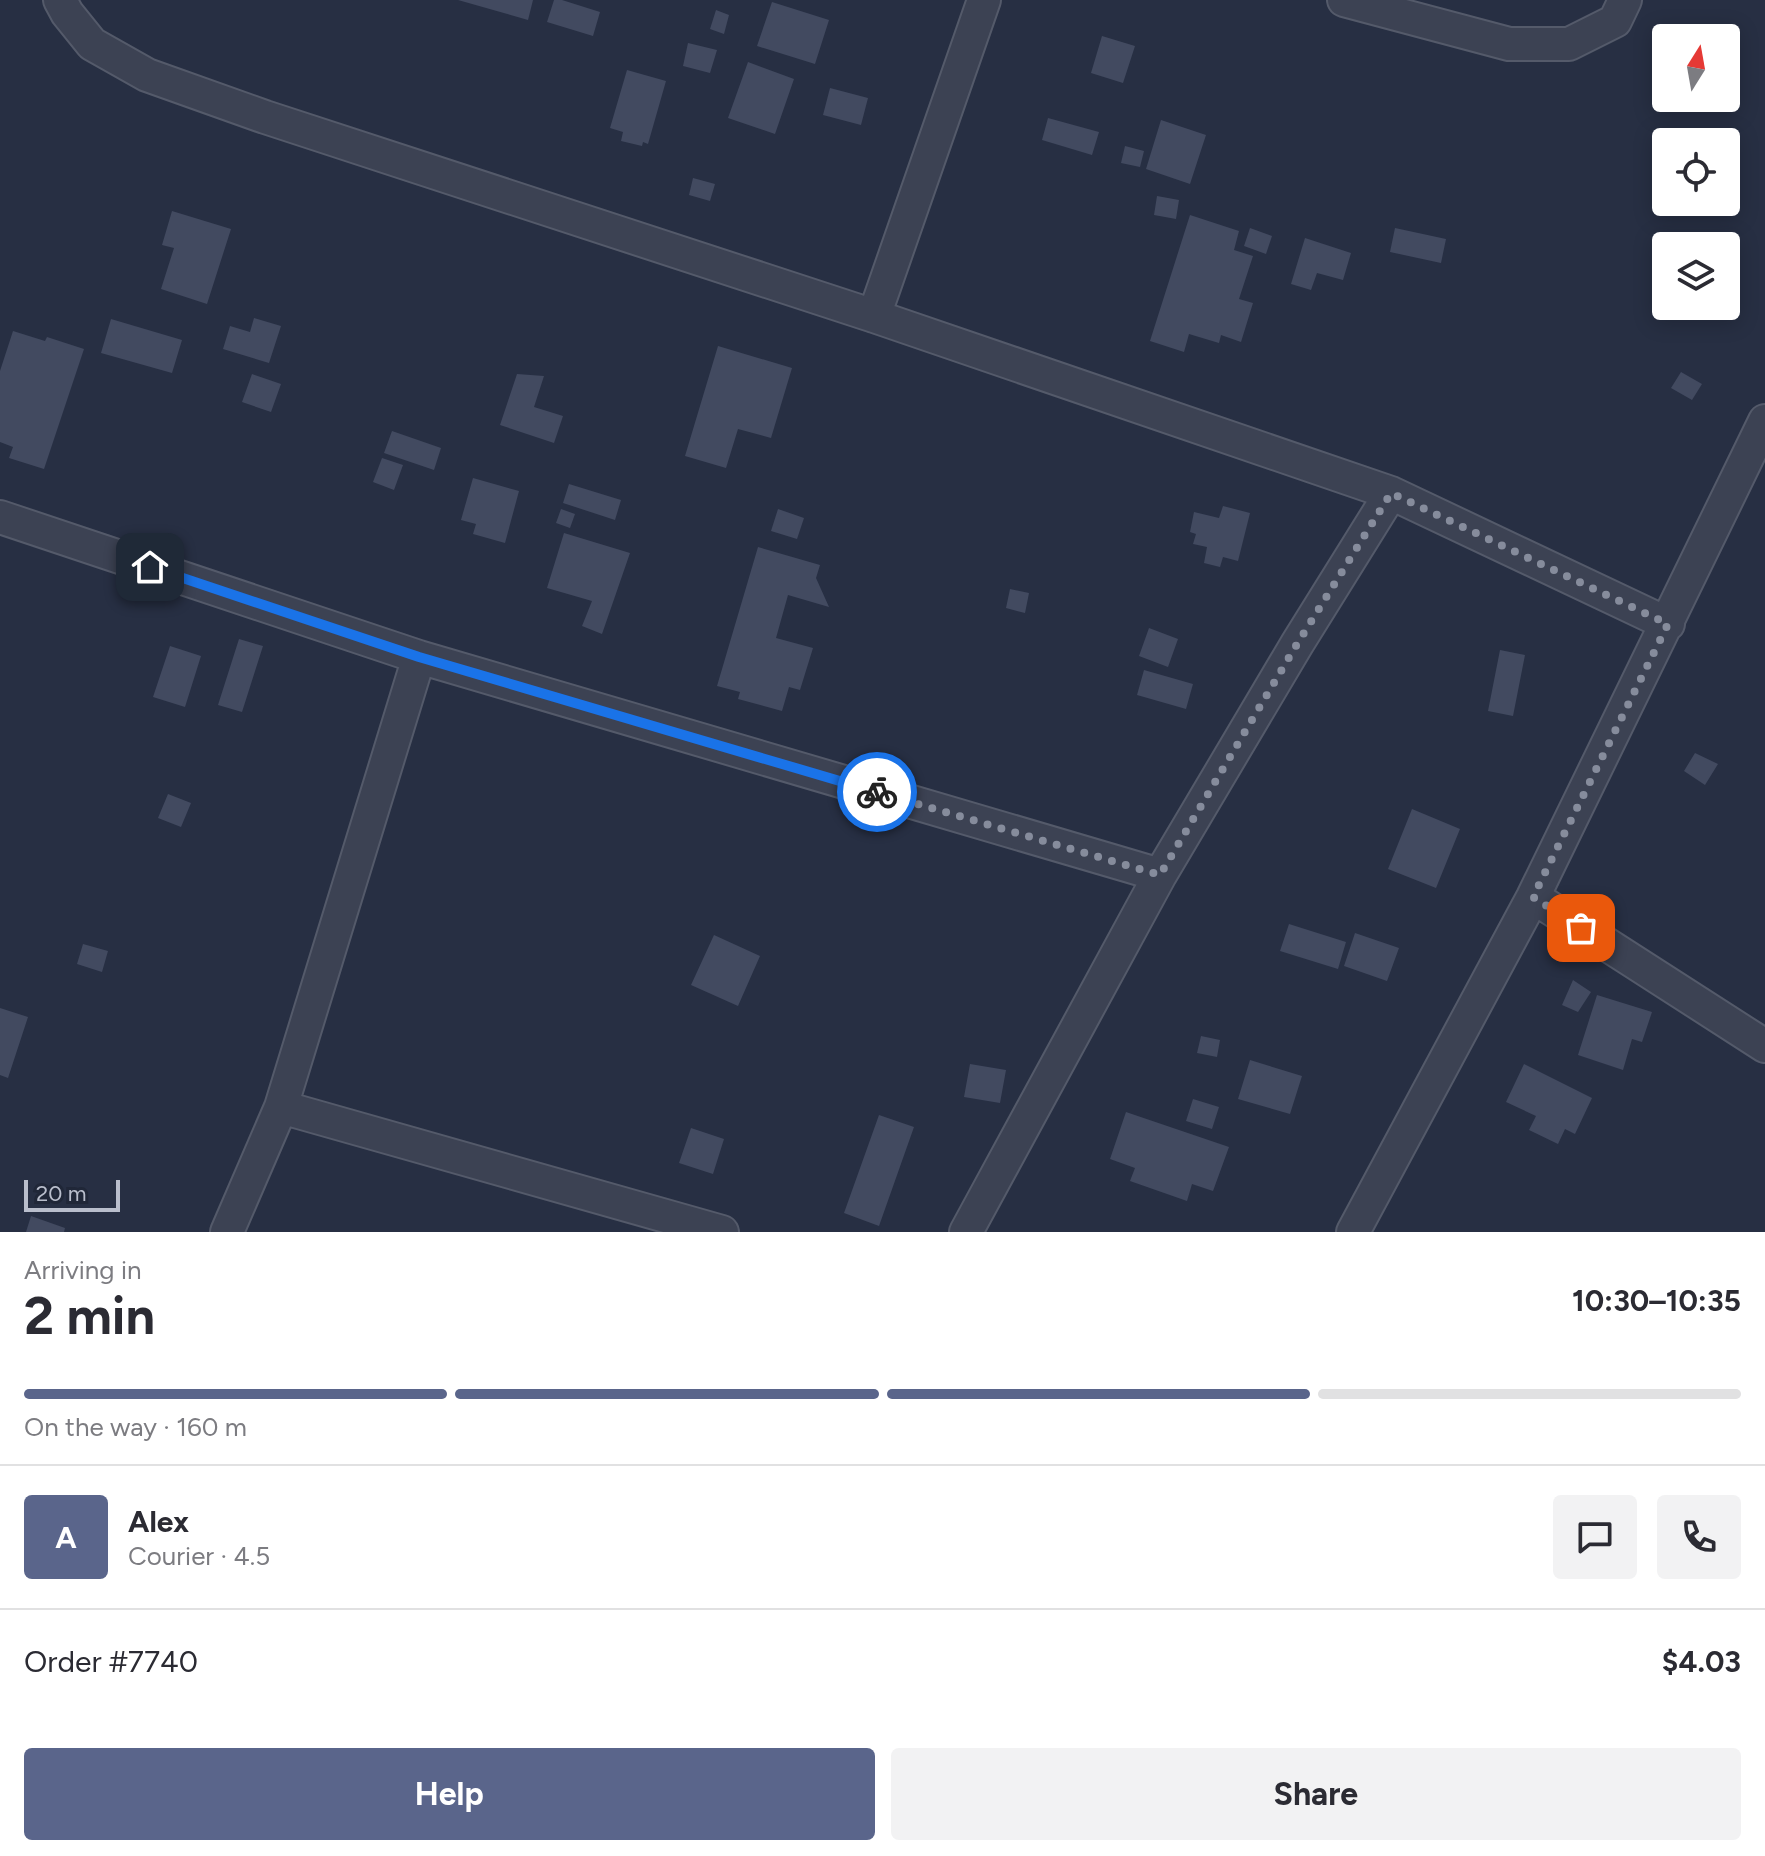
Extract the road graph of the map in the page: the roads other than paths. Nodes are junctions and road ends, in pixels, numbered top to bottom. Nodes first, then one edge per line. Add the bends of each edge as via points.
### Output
1 (60, 0) edge
2 (984, 0) edge
3 (1344, 0) edge
4 (1625, 0) edge
5 (874, 316) junction
6 (1765, 421) edge
7 (1391, 493) junction
8 (0, 517) edge
9 (1668, 624) junction
10 (419, 657) junction
11 (1160, 875) junction
12 (1533, 897) junction
13 (1765, 1045) edge
14 (281, 1107) junction
15 (227, 1232) edge
16 (722, 1232) edge
17 (966, 1232) edge
18 (1353, 1232) edge

1 - 5 street via 92,44 147,75
2 - 5 street
3 - 4 street via 1509,44 1569,44 1615,21
5 - 7 street
6 - 9 street
7 - 9 street
7 - 11 street
8 - 10 street
9 - 12 street
10 - 11 street
10 - 14 street
11 - 17 street
12 - 13 street
12 - 18 street
14 - 15 street
14 - 16 street

